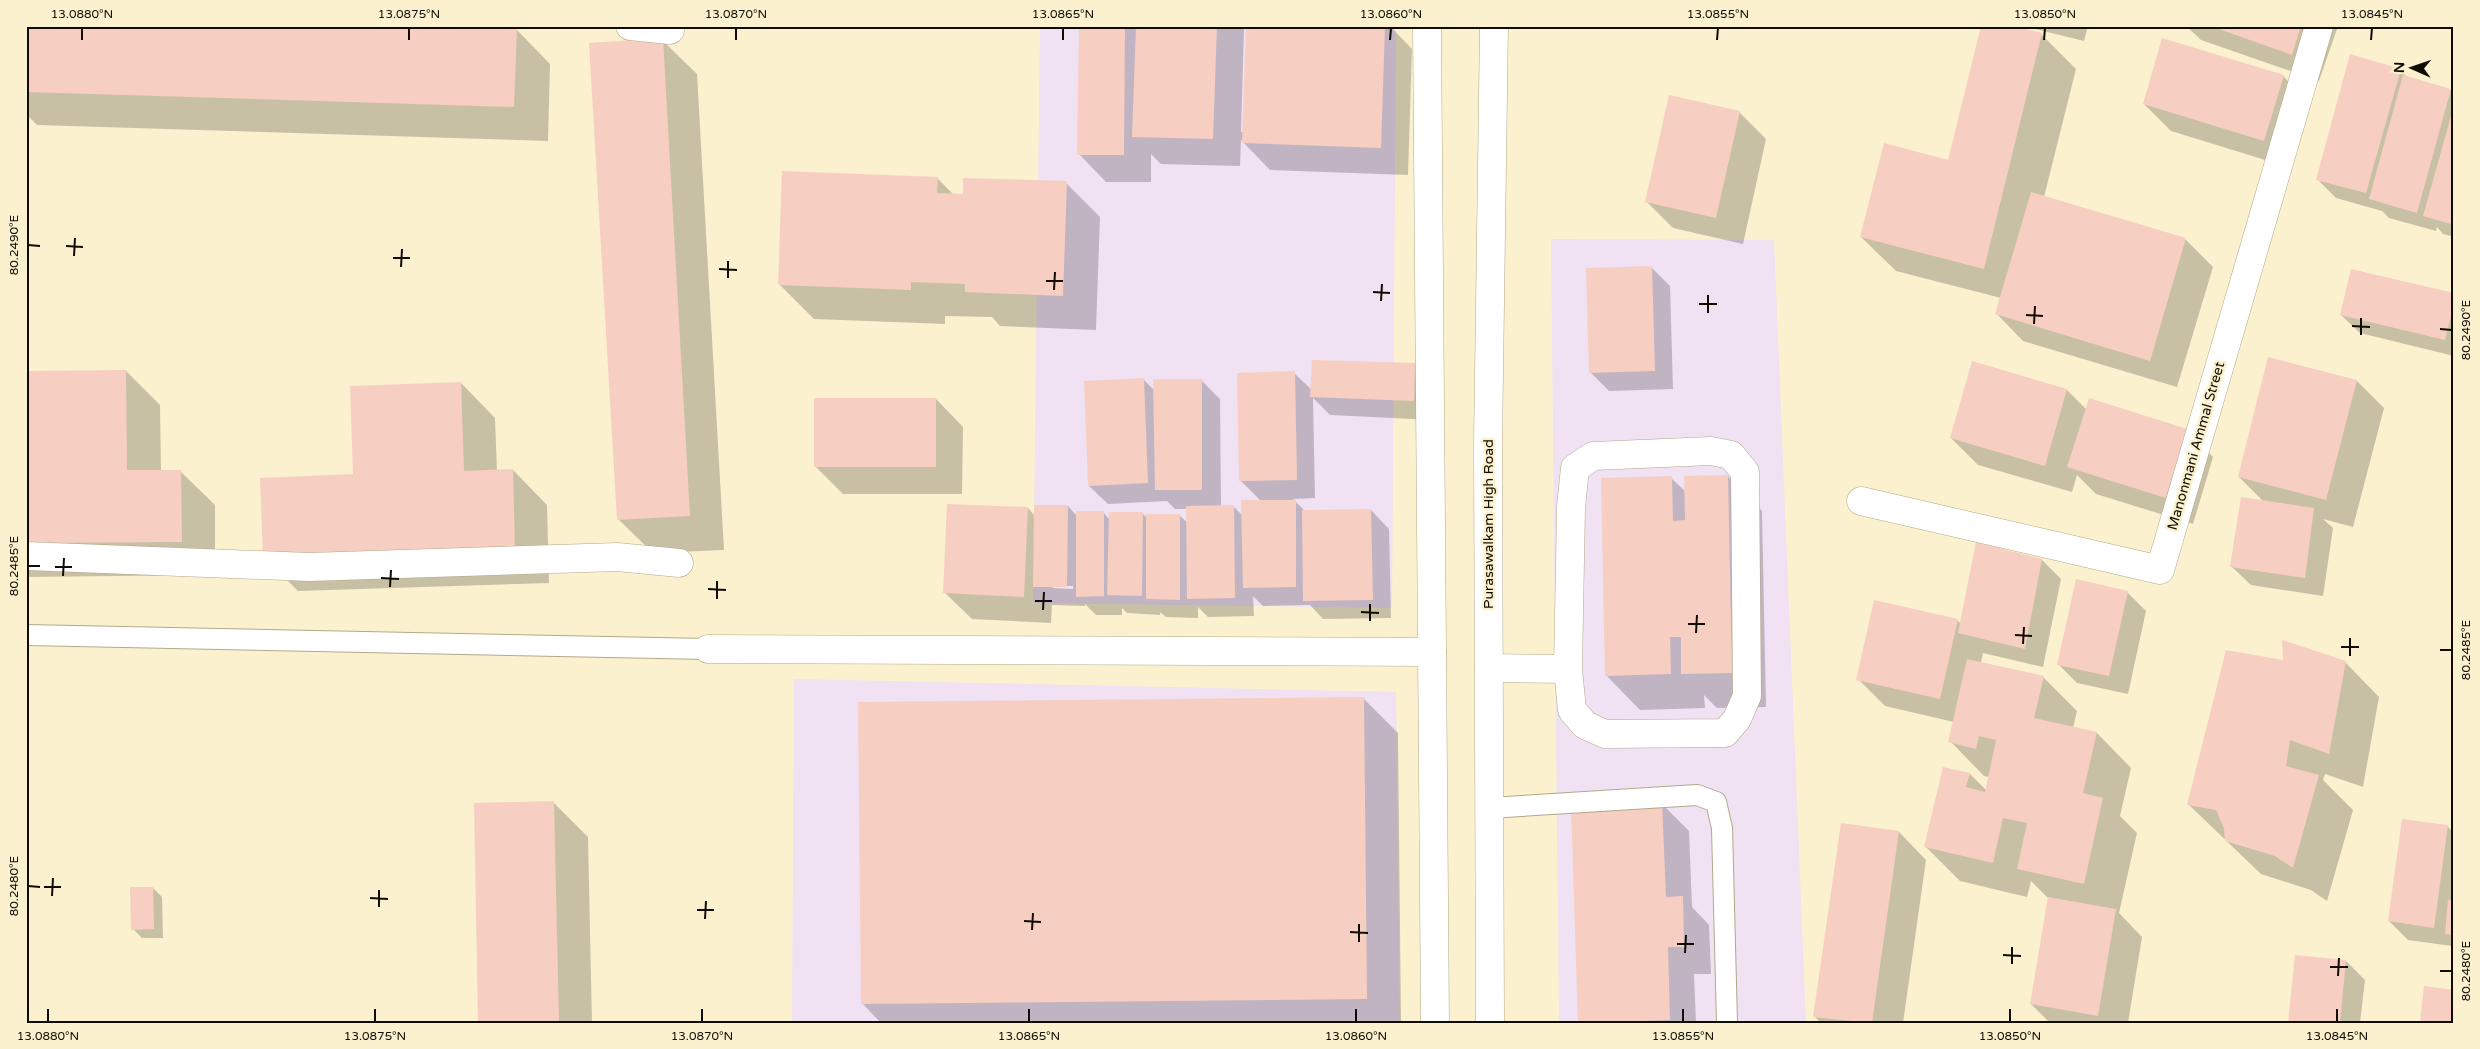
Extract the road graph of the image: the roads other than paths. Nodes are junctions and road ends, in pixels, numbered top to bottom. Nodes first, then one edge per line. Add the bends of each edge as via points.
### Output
1 (630, 26) edge
2 (1427, 26) edge
3 (1494, 26) edge
4 (2318, 26) edge
5 (670, 30) dead end
6 (1861, 502) dead end
7 (26, 556) edge
8 (679, 563) dead end
9 (26, 635) edge
10 (708, 649) joint
11 (1432, 652) junction
12 (1488, 668) junction
13 (1568, 670) junction
14 (1489, 808) junction
15 (1435, 1023) edge
16 (1490, 1023) edge
17 (1727, 1023) edge

1 - 5 street
2 - 11 street
3 - 12 street, Purasawalkam High Road
4 - 6 street, Manonmani Ammal Street via 2160,570
7 - 8 street via 310,567 617,558
9 - 10 lane
10 - 11 street
11 - 15 street
12 - 13 street
12 - 14 street, Purasawalkam High Road
13 - 13 street via 1571,507 1575,468 1593,456 1711,451 1731,455 1744,472 1747,696 1737,719 1725,733 1605,734 1585,725 1572,710
14 - 16 street, Purasawalkam High Road
14 - 17 lane via 1697,794 1716,802 1722,828

